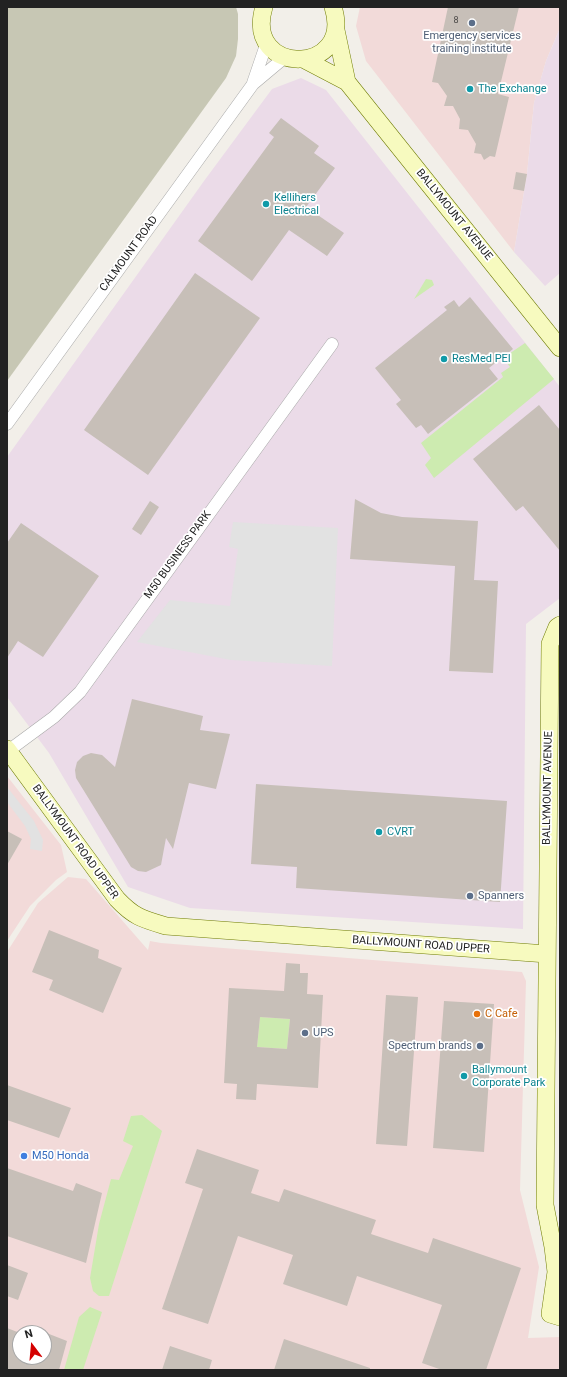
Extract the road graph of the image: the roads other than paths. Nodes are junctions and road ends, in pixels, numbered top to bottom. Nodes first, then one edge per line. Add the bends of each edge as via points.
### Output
1 (334, 7) edge
2 (261, 11) edge
3 (336, 30) junction
4 (267, 42) junction
5 (284, 58) junction
6 (305, 60) junction
7 (347, 82) junction
8 (252, 84) junction
9 (332, 344) dead end
10 (560, 348) edge
11 (7, 424) edge
12 (560, 625) edge
13 (8, 750) edge
14 (547, 954) junction
15 (560, 1317) edge

1 - 3 street, BALLYMOUNT AVENUE
2 - 4 street via 262,31
3 - 6 street via 325,50
3 - 7 street, BALLYMOUNT AVENUE
4 - 5 street via 274,52
4 - 8 street, CALMOUNT ROAD
5 - 6 street
5 - 8 street, CALMOUNT ROAD
6 - 7 street, BALLYMOUNT AVENUE
7 - 10 street, BALLYMOUNT AVENUE
8 - 11 street, CALMOUNT ROAD
9 - 13 street, M50 BUSINESS PARK via 80,692 54,716
12 - 14 street, BALLYMOUNT AVENUE via 550,644
13 - 14 street, BALLYMOUNT ROAD UPPER via 117,899 131,914 146,920 166,926
14 - 15 street via 545,1205 554,1246 556,1272 550,1314

